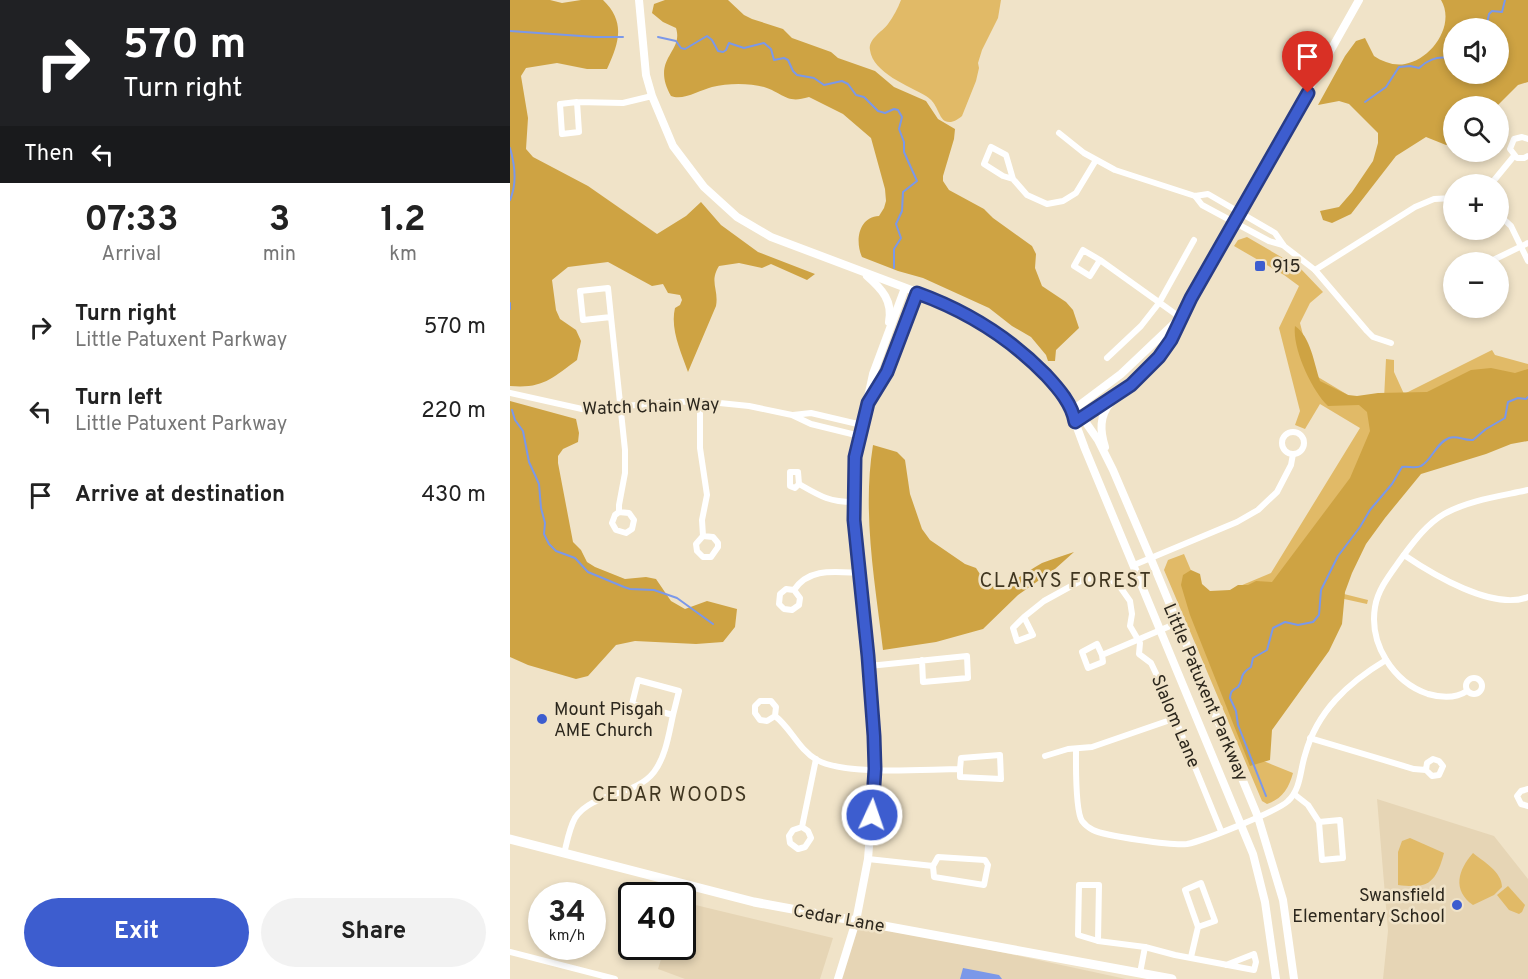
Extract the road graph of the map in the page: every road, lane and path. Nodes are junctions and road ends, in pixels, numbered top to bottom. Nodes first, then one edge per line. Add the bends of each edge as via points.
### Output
1 (639, 0) edge
2 (1359, 0) edge
3 (651, 96) junction
4 (576, 102) junction
5 (1059, 133) dead end
6 (1528, 139) edge
7 (1514, 156) junction
8 (1528, 156) edge
9 (1096, 160) junction
10 (1499, 174) edge
11 (1013, 179) junction
12 (1195, 196) junction
13 (1443, 199) edge
14 (1240, 211) junction
15 (1234, 222) junction
16 (1509, 224) edge
17 (1194, 240) dead end
18 (1525, 245) edge
19 (1284, 246) junction
20 (1509, 253) edge
21 (1100, 260) dead end
22 (1528, 261) edge
23 (1315, 270) junction
24 (864, 273) junction
25 (905, 288) junction
26 (917, 293) junction
27 (1159, 303) junction
28 (611, 317) junction
29 (1181, 318) junction
30 (886, 339) junction
31 (1391, 343) dead end
32 (1107, 358) dead end
33 (510, 393) edge
34 (1118, 395) junction
35 (700, 401) junction
36 (868, 403) junction
37 (621, 407) junction
38 (1073, 410) junction
39 (792, 415) junction
40 (1078, 420) junction
41 (862, 425) junction
42 (860, 436) junction
43 (1293, 454) dead end
44 (1113, 470) junction
45 (800, 484) dead end
46 (1528, 490) edge
47 (853, 502) junction
48 (619, 512) dead end
49 (703, 536) dead end
50 (1404, 555) junction
51 (1151, 559) junction
52 (1134, 565) junction
53 (860, 573) junction
54 (794, 590) dead end
55 (1528, 597) edge
56 (1024, 617) dead end
57 (1177, 623) junction
58 (1161, 630) junction
59 (1138, 639) junction
60 (1102, 656) dead end
61 (922, 660) junction
62 (1386, 660) junction
63 (869, 666) junction
64 (1467, 691) dead end
65 (673, 715) junction
66 (775, 716) dead end
67 (1176, 718) junction
68 (1310, 738) junction
69 (1076, 749) junction
70 (1045, 756) dead end
71 (816, 759) junction
72 (875, 769) junction
73 (960, 769) junction
74 (1426, 770) dead end
75 (1528, 789) edge
76 (1294, 794) junction
77 (1528, 806) edge
78 (1258, 817) junction
79 (1319, 822) junction
80 (1242, 824) junction
81 (802, 827) dead end
82 (1221, 831) junction
83 (510, 839) edge
84 (564, 854) junction
85 (868, 859) junction
86 (933, 866) junction
87 (856, 921) junction
88 (1198, 927) junction
89 (1098, 941) junction
90 (1145, 947) junction
91 (510, 952) edge
92 (1191, 957) junction
93 (1226, 965) junction
94 (1140, 974) junction
95 (615, 979) edge
96 (838, 979) edge
97 (1172, 979) edge
98 (1276, 979) edge
99 (1294, 979) edge

1 - 3 street, Little Patuxent Parkway
2 - 14 street
3 - 4 street via 623,103
3 - 24 street, Little Patuxent Parkway via 683,161 726,208 771,237
4 - 4 street via 579,132 562,134 560,104
5 - 9 street
6 - 7 street via 1518,137 1512,142
7 - 8 street
7 - 10 street
9 - 11 street via 1076,193 1063,201 1040,202 1027,195
9 - 12 street via 1124,174
11 - 11 street via 984,164 991,147 1006,155
12 - 14 street via 1208,194
12 - 15 street via 1202,205
13 - 23 street via 1415,207
14 - 15 street
14 - 19 street via 1275,233
15 - 19 street
15 - 29 street
16 - 18 street
17 - 27 street
18 - 20 street
18 - 22 street
19 - 23 street
21 - 27 street
23 - 31 street via 1373,337
24 - 25 street, Little Patuxent Parkway
24 - 30 street via 888,299
25 - 26 street, Little Patuxent Parkway
25 - 30 street
26 - 36 street via 887,372
26 - 38 street, Little Patuxent Parkway via 963,312 1007,339 1052,382
27 - 29 street
27 - 32 street
28 - 28 street via 584,320 580,291 608,288
28 - 37 street
29 - 34 street via 1159,357
29 - 38 street via 1121,375
30 - 36 street via 873,374
33 - 37 street, Watch Chain Way via 573,408
34 - 40 street
34 - 44 street via 1107,406 1101,424
35 - 37 street, Watch Chain Way
35 - 39 street, Watch Chain Way
35 - 49 street via 700,448 707,495
36 - 41 street
37 - 48 street via 626,462
38 - 40 street, Little Patuxent Parkway
39 - 41 street, Watch Chain Way via 811,413
39 - 42 street, Watch Chain Way
40 - 44 street, Little Patuxent Parkway via 1098,441
40 - 52 street, Little Patuxent Parkway
41 - 42 street
42 - 47 street
43 - 51 street via 1277,492 1258,510
44 - 51 street, Little Patuxent Parkway
45 - 47 street via 830,501
46 - 50 street via 1444,514 1426,527
47 - 53 street
50 - 55 street via 1469,591 1500,598
50 - 62 street via 1380,591 1374,609 1378,642
51 - 52 street
51 - 57 street, Little Patuxent Parkway
52 - 58 street, Little Patuxent Parkway
53 - 54 street via 817,573 799,582
53 - 63 street
56 - 59 street, Slalom Lane via 1084,579 1105,577 1127,594 1130,626
57 - 58 street
57 - 78 street, Little Patuxent Parkway
58 - 59 street
58 - 80 street, Little Patuxent Parkway
59 - 60 street
59 - 67 street, Slalom Lane via 1140,654 1151,663
61 - 61 street via 923,682 968,678 967,657
61 - 63 street
62 - 64 street via 1402,679 1423,692 1453,698
62 - 68 street via 1338,696
63 - 72 street
65 - 65 street via 632,704 638,680 680,691
65 - 84 street via 662,758 654,772 636,786 584,809 571,828
66 - 71 street
67 - 69 street
67 - 82 street, Slalom Lane
68 - 74 street
68 - 76 street
69 - 70 street
69 - 82 street via 1078,810 1088,827 1177,844
71 - 72 street via 840,768
71 - 81 street
72 - 73 street
72 - 85 street
73 - 73 street via 961,759 1000,755 1001,779 960,777
75 - 77 street via 1517,796 1521,804
76 - 78 street via 1283,806
76 - 79 street via 1308,805
78 - 80 street
78 - 99 street, Little Patuxent Parkway via 1283,900
79 - 79 street via 1340,820 1343,858 1322,860
80 - 82 street
80 - 98 street, Little Patuxent Parkway via 1265,902
83 - 84 main road, Cedar Lane
84 - 87 main road, Cedar Lane via 722,895
85 - 86 street
85 - 87 street
86 - 86 street via 934,877 984,885 988,865 985,860 938,856
87 - 94 main road, Cedar Lane
87 - 96 street
88 - 88 street via 1215,921 1201,883 1185,890
88 - 92 street
89 - 89 street via 1100,885 1079,885 1078,935
89 - 90 street
90 - 92 street
90 - 94 street
91 - 95 street
92 - 93 street
93 - 93 street via 1254,970 1256,962 1254,954
94 - 97 main road, Cedar Lane

